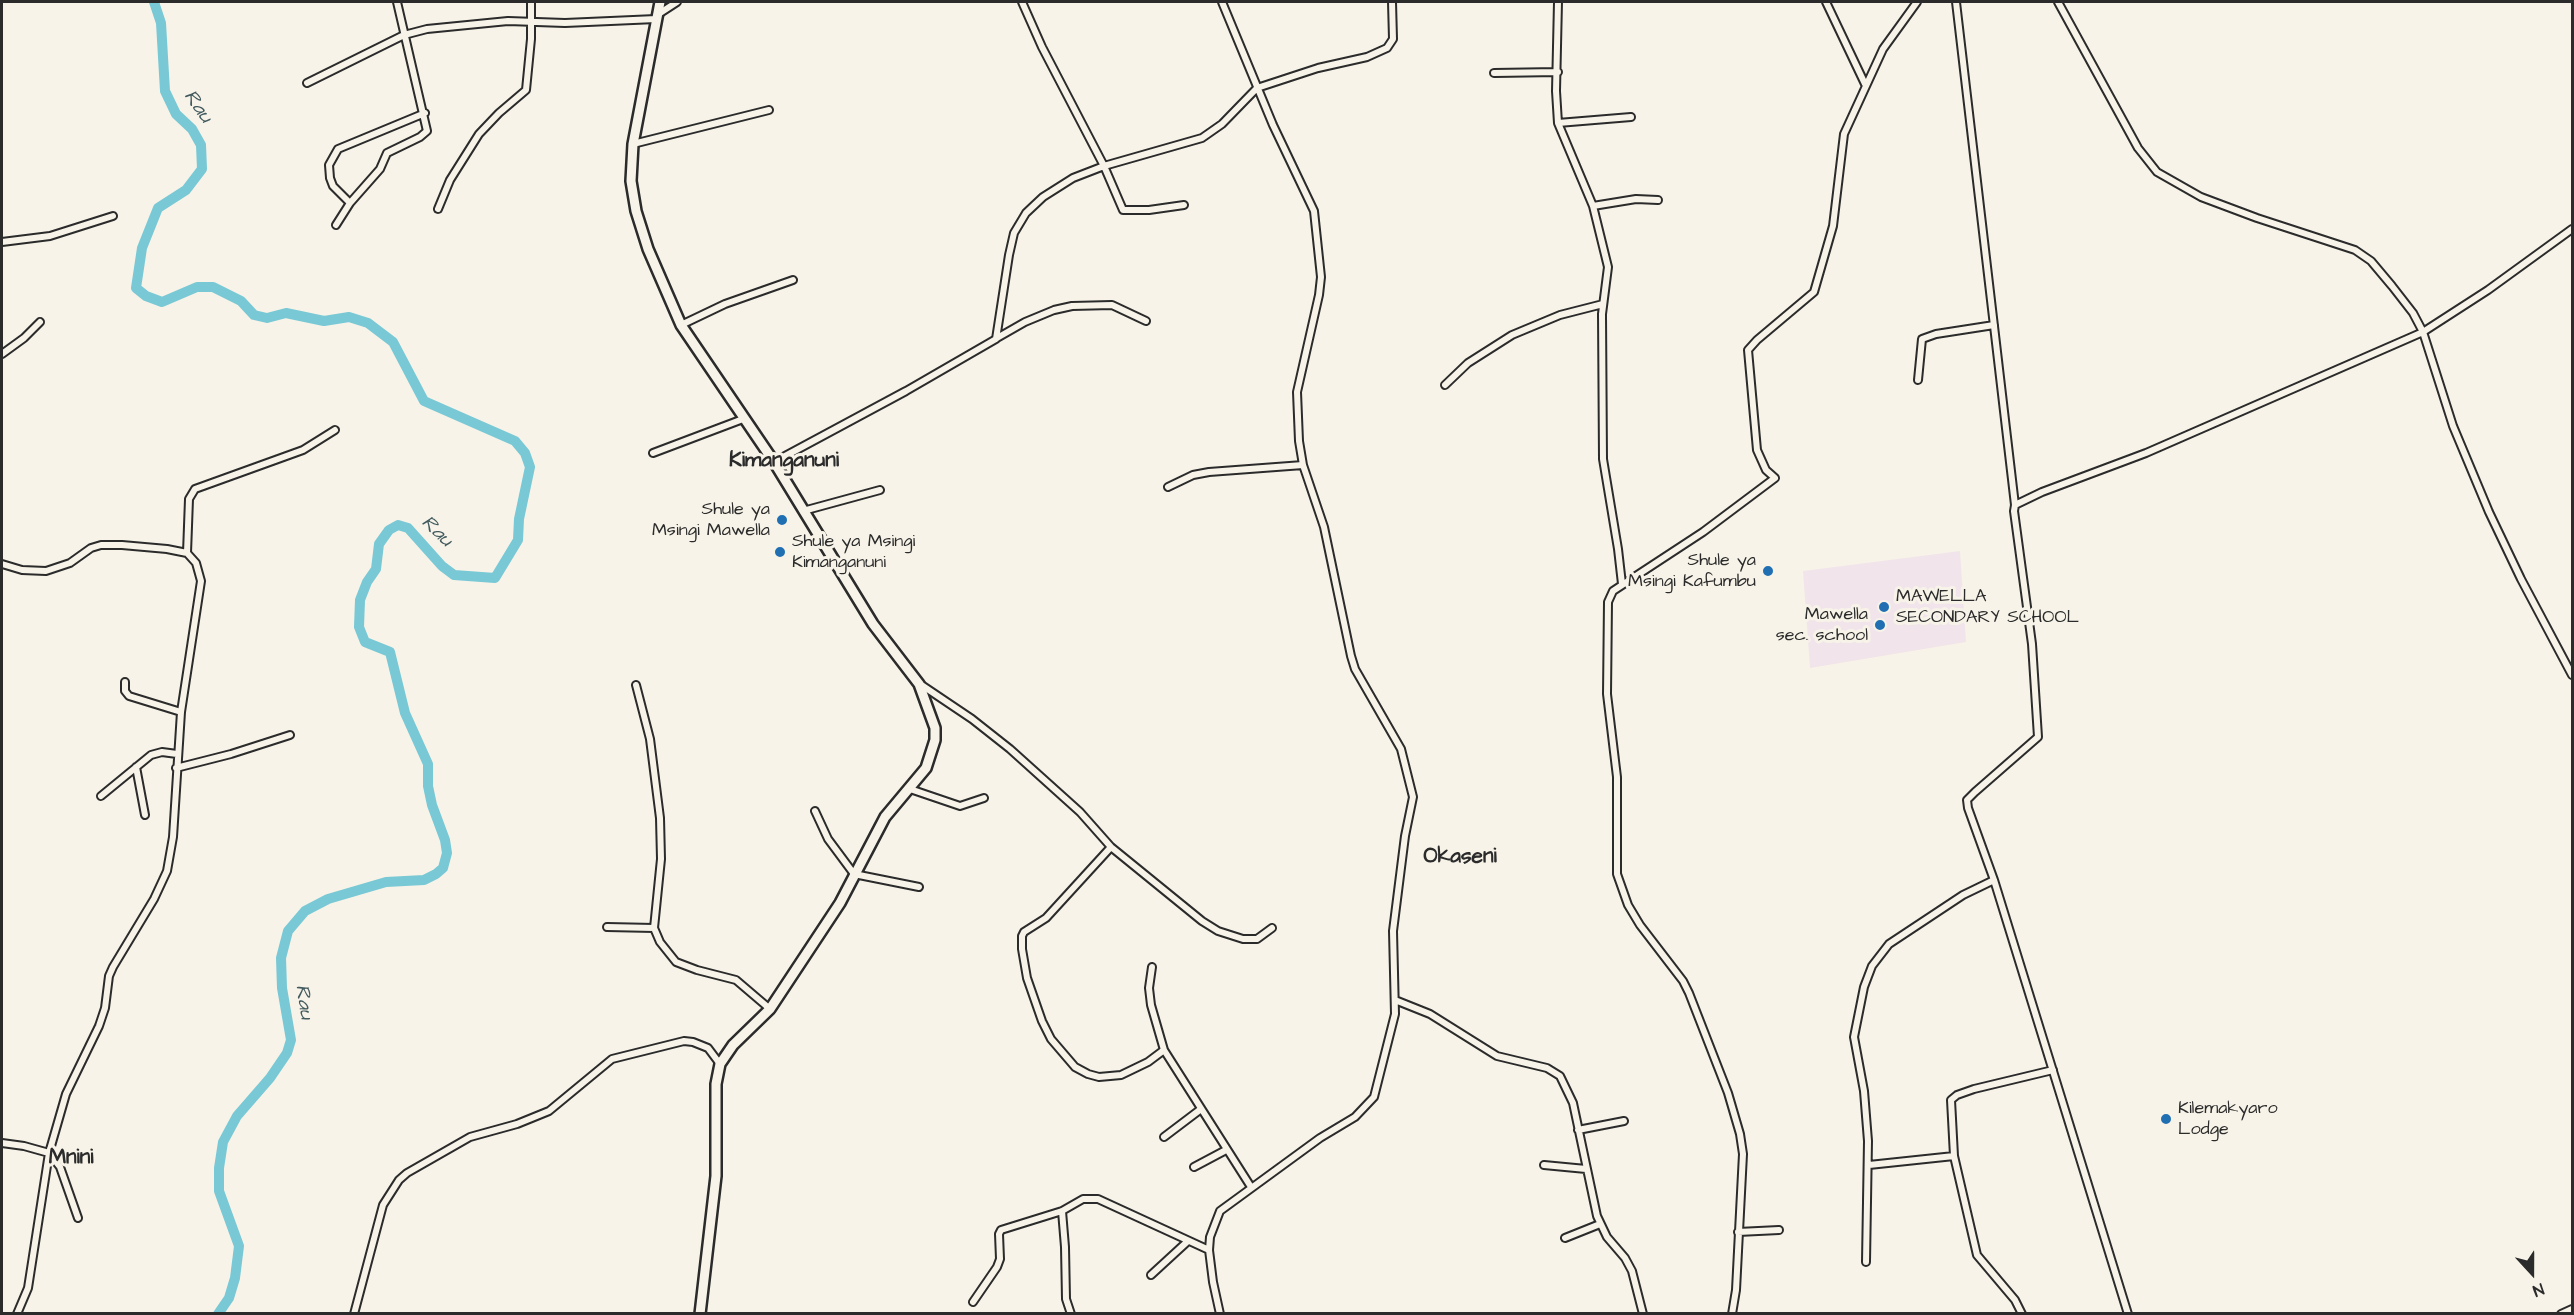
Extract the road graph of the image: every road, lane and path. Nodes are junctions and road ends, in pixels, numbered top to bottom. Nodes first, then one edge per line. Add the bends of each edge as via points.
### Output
1 (397, 2) edge
2 (531, 2) edge
3 (660, 2) edge
4 (677, 2) edge
5 (1022, 2) edge
6 (1222, 2) edge
7 (1392, 2) edge
8 (1558, 2) edge
9 (1827, 2) edge
10 (1917, 2) edge
11 (1956, 2) edge
12 (2058, 2) edge
13 (656, 17) junction
14 (532, 22) junction
15 (404, 35) junction
16 (1558, 72) junction
17 (1494, 73) dead end
18 (307, 83) dead end
19 (1865, 84) junction
20 (1257, 88) junction
21 (769, 110) dead end
22 (424, 113) junction
23 (1631, 117) dead end
24 (1558, 123) junction
25 (633, 144) junction
26 (1104, 165) junction
27 (1658, 200) dead end
28 (350, 203) junction
29 (1184, 205) dead end
30 (1593, 206) junction
31 (438, 209) dead end
32 (113, 216) dead end
33 (336, 225) dead end
34 (2572, 229) edge
35 (2, 243) edge
36 (793, 280) dead end
37 (1603, 304) junction
38 (1146, 321) dead end
39 (40, 322) dead end
40 (681, 325) junction
41 (1994, 325) junction
42 (2422, 332) junction
43 (996, 339) junction
44 (2, 354) edge
45 (1918, 380) dead end
46 (1445, 385) dead end
47 (743, 419) junction
48 (335, 429) dead end
49 (653, 453) dead end
50 (774, 462) junction
51 (1304, 465) junction
52 (1167, 487) dead end
53 (880, 490) dead end
54 (2015, 505) junction
55 (803, 511) junction
56 (187, 554) junction
57 (2, 564) edge
58 (1622, 584) junction
59 (2572, 675) edge
60 (124, 682) dead end
61 (920, 684) junction
62 (636, 685) dead end
63 (181, 712) junction
64 (290, 735) dead end
65 (177, 754) junction
66 (136, 767) junction
67 (176, 768) junction
68 (910, 789) junction
69 (100, 796) dead end
70 (984, 798) dead end
71 (815, 811) dead end
72 (145, 815) dead end
73 (1111, 848) junction
74 (854, 874) junction
75 (1994, 880) junction
76 (919, 887) dead end
77 (607, 927) dead end
78 (654, 928) junction
79 (1272, 928) dead end
80 (1152, 967) dead end
81 (1395, 1000) junction
82 (770, 1009) junction
83 (1164, 1050) junction
84 (720, 1064) junction
85 (2053, 1070) junction
86 (1201, 1109) junction
87 (1624, 1121) dead end
88 (1578, 1130) junction
89 (1164, 1137) dead end
90 (2, 1143) edge
91 (1226, 1150) junction
92 (49, 1153) junction
93 (1954, 1156) junction
94 (1544, 1165) dead end
95 (1869, 1165) junction
96 (1194, 1167) dead end
97 (1586, 1169) junction
98 (1251, 1187) junction
99 (1062, 1211) junction
100 (78, 1218) dead end
101 (1600, 1224) junction
102 (1779, 1230) dead end
103 (1738, 1232) junction
104 (1564, 1238) dead end
105 (1188, 1241) junction
106 (1209, 1250) junction
107 (1866, 1262) dead end
108 (1151, 1275) dead end
109 (973, 1302) dead end
110 (2572, 1309) edge
111 (17, 1314) edge
112 (354, 1314) edge
113 (700, 1314) edge
114 (1071, 1314) edge
115 (1220, 1314) edge
116 (1643, 1314) edge
117 (1732, 1314) edge
118 (2022, 1314) edge
119 (2128, 1314) edge
120 (2561, 1314) edge

1 - 15 street
2 - 14 street
3 - 13 street
4 - 13 street
5 - 26 street
6 - 20 street
7 - 20 street via 1393,39 1387,48
8 - 16 street
9 - 19 street
10 - 19 street via 1883,49
11 - 41 street
12 - 42 street via 2138,148 2157,172 2201,197 2364,255 2413,313
13 - 14 street
13 - 25 street
14 - 15 street via 458,25
14 - 31 street via 526,90 479,134 450,180
15 - 18 street
15 - 22 street
16 - 17 street
16 - 24 street
19 - 58 street via 1844,134 1833,226 1814,292 1748,350 1757,450 1766,471 1775,478 1704,532
20 - 26 street via 1222,124 1202,138
20 - 51 street via 1317,221 1319,295 1297,392
21 - 25 street
22 - 28 street via 426,133 387,153 380,169
22 - 28 street via 338,148 330,165 330,177 333,186
23 - 24 street
24 - 30 street
25 - 40 street via 631,181 636,211
26 - 29 street via 1123,210
26 - 43 street via 1059,185 1026,213 1014,233
27 - 30 street
28 - 33 street
30 - 37 street via 1608,267
32 - 35 street via 50,236
34 - 42 street
36 - 40 street via 725,304
37 - 46 street via 1551,318 1512,335 1486,350
37 - 58 street via 1603,459
38 - 43 street via 1112,305 1072,306 1034,318
39 - 44 street
40 - 47 street
41 - 45 street via 1922,339
41 - 54 street
42 - 54 street via 2146,453
42 - 59 street via 2453,426 2489,512
43 - 50 street
47 - 49 street
47 - 50 street
48 - 56 street via 295,453 195,489 189,499
50 - 55 street
51 - 52 street via 1209,472
51 - 81 street via 1324,527 1351,656 1396,736 1412,789 1393,931
53 - 55 street
54 - 75 street via 2039,726 2038,737 2030,747 1967,800
55 - 61 street via 873,624
56 - 57 street via 111,544 91,548 70,563 46,571
56 - 63 street via 196,563 201,581
58 - 103 street via 1612,591 1608,602 1607,652 1607,694 1617,777 1617,874 1640,925 1689,993 1736,1113 1743,1154
60 - 63 street via 129,696
61 - 68 street via 935,740 926,768
61 - 73 street via 1010,749 1080,812
62 - 78 street via 652,750 660,818 661,859
63 - 65 street
64 - 67 street
65 - 66 street via 157,753
65 - 67 street
66 - 69 street
66 - 72 street
67 - 92 street via 173,837 166,871 109,976 99,1026 66,1094
68 - 70 street via 960,806
68 - 74 street via 885,817
71 - 74 street via 828,839
73 - 79 street via 1218,931 1252,940
73 - 83 street via 1046,918 1022,936 1027,978 1051,1039 1076,1067 1088,1074 1121,1075
74 - 76 street
74 - 82 street via 840,903
75 - 85 street
75 - 95 street via 1963,895 1897,939 1872,966 1854,1037 1864,1091
77 - 78 street
78 - 82 street via 676,962 736,980
80 - 83 street via 1151,1005
81 - 88 street via 1430,1014 1497,1056 1554,1071 1567,1086
81 - 98 street via 1385,1057 1374,1097 1366,1108
82 - 84 street via 733,1045
83 - 86 street
84 - 112 street via 708,1048 693,1041 612,1059 549,1111 470,1137 407,1173 383,1205
84 - 113 street via 716,1084 716,1176
85 - 93 street via 1974,1089 1951,1100
85 - 119 street
86 - 89 street
86 - 91 street
87 - 88 street
88 - 97 street
90 - 92 street
91 - 96 street
91 - 98 street
92 - 100 street via 60,1167
92 - 111 street via 32,1269
93 - 95 street
93 - 118 street via 1977,1255
94 - 97 street
95 - 107 street
97 - 101 street
98 - 106 street via 1220,1211
99 - 105 street via 1083,1199 1098,1199
99 - 109 street via 1001,1230 997,1267
99 - 114 street via 1066,1299
101 - 104 street
101 - 116 street via 1632,1271
102 - 103 street
103 - 117 street
105 - 106 street
105 - 108 street
106 - 115 street
110 - 120 street

